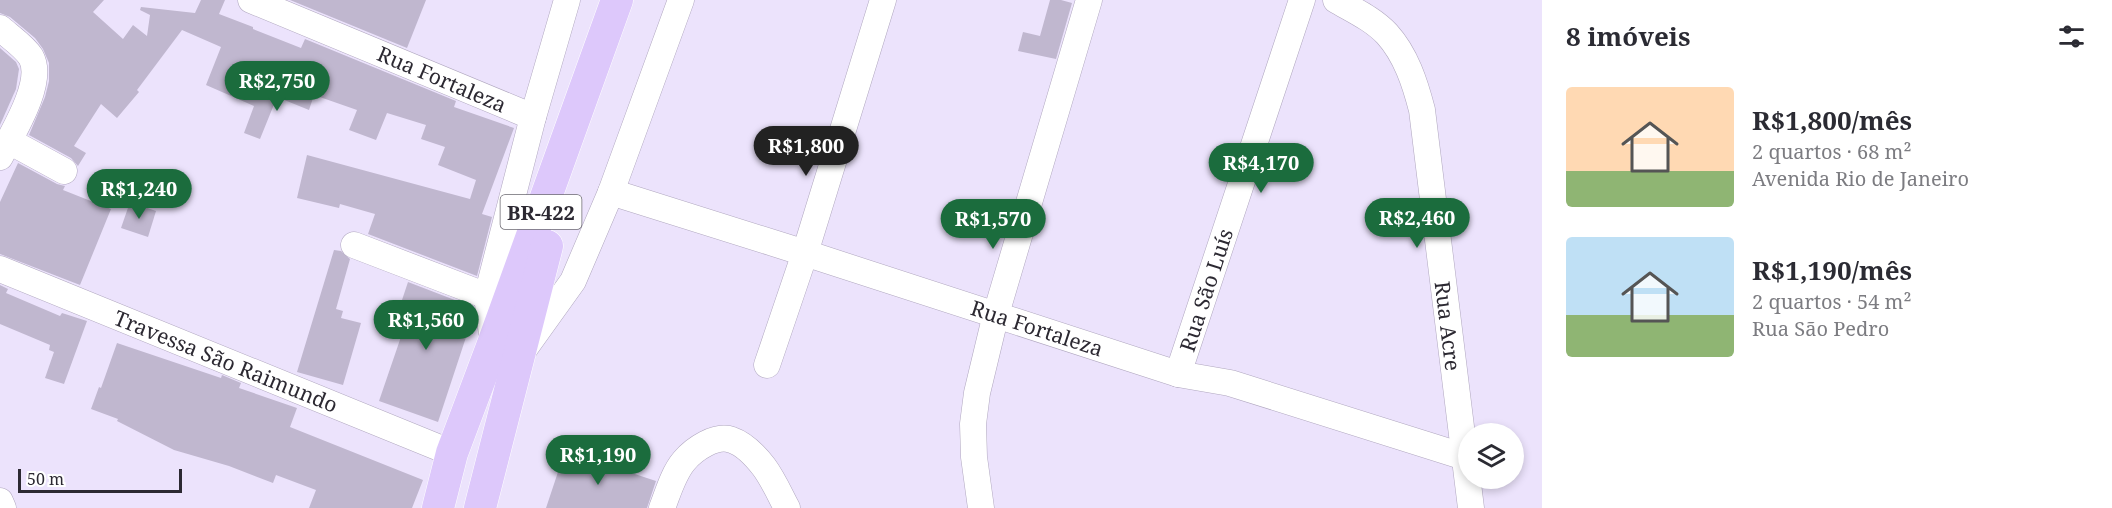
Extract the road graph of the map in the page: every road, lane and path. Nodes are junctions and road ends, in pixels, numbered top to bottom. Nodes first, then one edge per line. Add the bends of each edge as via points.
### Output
1 (251, 0) edge
2 (567, 0) edge
3 (617, 0) edge
4 (681, 0) edge
5 (883, 0) edge
6 (1089, 0) edge
7 (1302, 0) edge
8 (1336, 0) edge
9 (0, 28) edge
10 (533, 117) junction
11 (4, 149) edge
12 (64, 171) dead end
13 (611, 192) junction
14 (354, 245) dead end
15 (806, 253) junction
16 (0, 269) edge
17 (487, 296) junction
18 (996, 314) junction
19 (507, 350) junction
20 (766, 365) dead end
21 (1178, 374) junction
22 (1461, 423) edge
23 (452, 453) junction
24 (1458, 455) edge
25 (1469, 489) edge
26 (0, 501) edge
27 (3, 508) edge
28 (438, 508) edge
29 (480, 508) edge
30 (662, 508) edge
31 (787, 508) edge
32 (981, 508) edge
33 (1471, 508) edge

1 - 10 street, Rua Fortaleza
2 - 10 street
3 - 19 main road, BR-422 via 588,79
4 - 13 street
5 - 15 street
6 - 18 street
7 - 21 street, Rua São Luís
8 - 22 street, Rua Acre via 1387,33 1409,68 1416,89 1422,110
9 - 11 street via 31,57 36,72 34,86
10 - 17 street
11 - 12 street
13 - 15 street, Rua Fortaleza
13 - 19 street via 573,280
14 - 17 street
15 - 18 street, Rua Fortaleza
15 - 20 street
16 - 23 street, Travessa São Raimundo
17 - 19 street
18 - 21 street, Rua Fortaleza
18 - 32 street via 973,424
19 - 23 main road, BR-422
19 - 29 main road, BR-422
21 - 24 street, Rua Fortaleza via 1230,383
23 - 28 main road, BR-422
25 - 33 street, Rua Acre
26 - 27 street
30 - 31 street via 682,463 698,448 719,439 732,440 765,468

